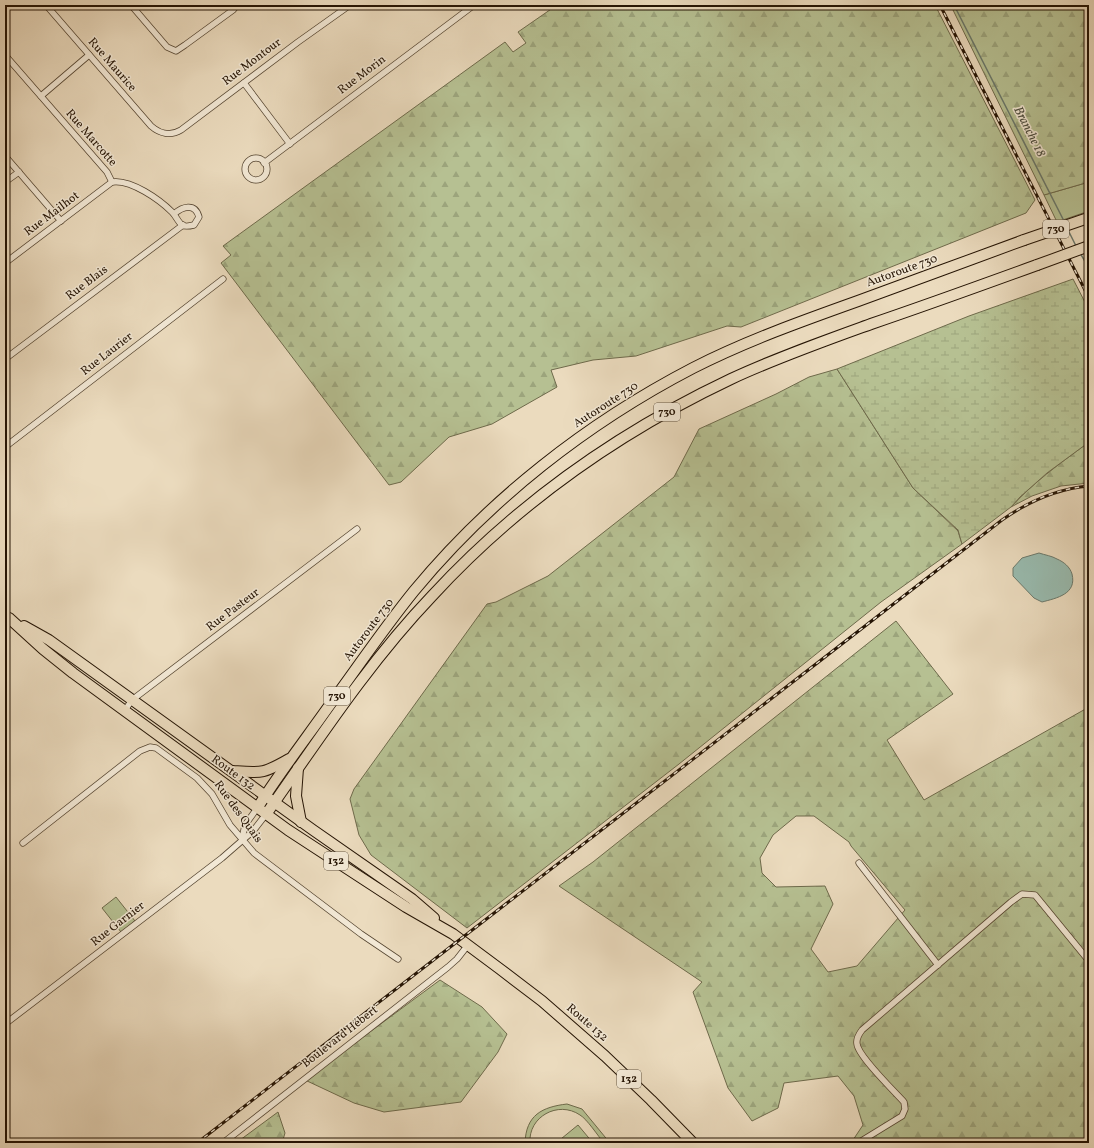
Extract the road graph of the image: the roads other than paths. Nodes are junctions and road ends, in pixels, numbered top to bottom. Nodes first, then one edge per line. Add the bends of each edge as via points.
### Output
1 (46, 5) edge
2 (131, 5) edge
3 (237, 5) edge
4 (350, 5) edge
5 (474, 5) edge
6 (5, 55) edge
7 (89, 55) junction
8 (244, 83) junction
9 (41, 96) junction
10 (166, 133) joint
11 (290, 144) junction
12 (5, 156) edge
13 (264, 163) dead end
14 (18, 172) junction
15 (5, 182) edge
16 (112, 182) junction
17 (174, 214) junction
18 (1088, 217) edge
19 (61, 221) junction
20 (182, 225) junction
21 (1089, 246) edge
22 (5, 263) edge
23 (223, 279) dead end
24 (5, 359) edge
25 (5, 447) edge
26 (357, 530) dead end
27 (7, 616) edge
28 (66, 653) junction
29 (59, 662) junction
30 (132, 700) junction
31 (125, 710) junction
32 (293, 757) junction
33 (298, 768) junction
34 (231, 770) junction
35 (266, 795) junction
36 (275, 802) junction
37 (258, 807) junction
38 (266, 813) junction
39 (301, 822) junction
40 (242, 840) junction
41 (22, 843) dead end
42 (859, 863) dead end
43 (453, 934) junction
44 (468, 945) junction
45 (398, 959) dead end
46 (1089, 962) edge
47 (938, 965) junction
48 (5, 1024) edge
49 (223, 1143) edge
50 (692, 1143) edge
51 (858, 1143) edge

1 - 7 street, Rue Maurice
2 - 3 street via 167,47 176,51
4 - 8 street, Rue Montour
5 - 11 street, Rue Morin
6 - 9 street, Rue Marcotte
7 - 9 street
7 - 10 street, Rue Maurice via 151,126
8 - 10 street, Rue Montour via 181,130
8 - 11 street
9 - 16 street, Rue Marcotte via 107,172
11 - 13 street, Rue Morin
12 - 14 street
14 - 15 street
14 - 19 street
16 - 17 street, Rue Marcotte via 121,182 143,190
16 - 19 street, Rue Mailhot
17 - 20 street, Rue Marcotte
17 - 20 street via 184,207 197,212 199,217 194,225
18 - 32 highway, Autoroute 730 / 730, bridge via 744,344 657,388 588,432 548,461 510,494 440,563 381,634
19 - 22 street, Rue Mailhot
20 - 24 street, Rue Blais
21 - 33 highway, Autoroute 730 / 730, bridge via 811,346 748,372 638,428 552,487 468,558 432,595 368,672
23 - 25 street, Rue Laurier
26 - 30 street, Rue Pasteur
27 - 28 highway, Route 132 / 132
27 - 29 highway, Route 132 / 132
28 - 29 highway
28 - 30 highway, Route 132 / 132
29 - 31 highway, Route 132 / 132
30 - 31 street, Rue Pasteur
30 - 34 highway, Route 132 / 132
31 - 37 highway, Route 132 / 132
32 - 34 highway via 263,772
32 - 35 highway, Autoroute 730 / 730
33 - 36 highway, Autoroute 730 / 730
33 - 39 highway via 296,796
34 - 35 highway, Route 132 / 132
35 - 36 highway, Route 132 / 132
35 - 37 highway, Autoroute 730
36 - 38 highway, Autoroute 730
36 - 39 highway, Route 132 / 132
37 - 38 highway, Route 132 / 132
37 - 40 street via 246,825
38 - 40 street, Rue Garnier via 254,831
38 - 43 highway, Route 132 / 132 via 406,907
39 - 43 highway, Route 132 / 132 via 412,899
40 - 41 street, Rue des Quais via 205,785 160,750 150,747 136,754
40 - 45 street, Rue des Quais via 265,862
40 - 48 street, Rue Garnier
42 - 47 street
43 - 44 highway, Route 132 / 132
44 - 49 street, Boulevard Hébert via 448,967
44 - 50 highway, Route 132 / 132 via 521,984 587,1040 638,1087
46 - 47 street via 1035,896 1022,894
47 - 51 street via 858,1035 856,1045 904,1102 905,1109 902,1116

